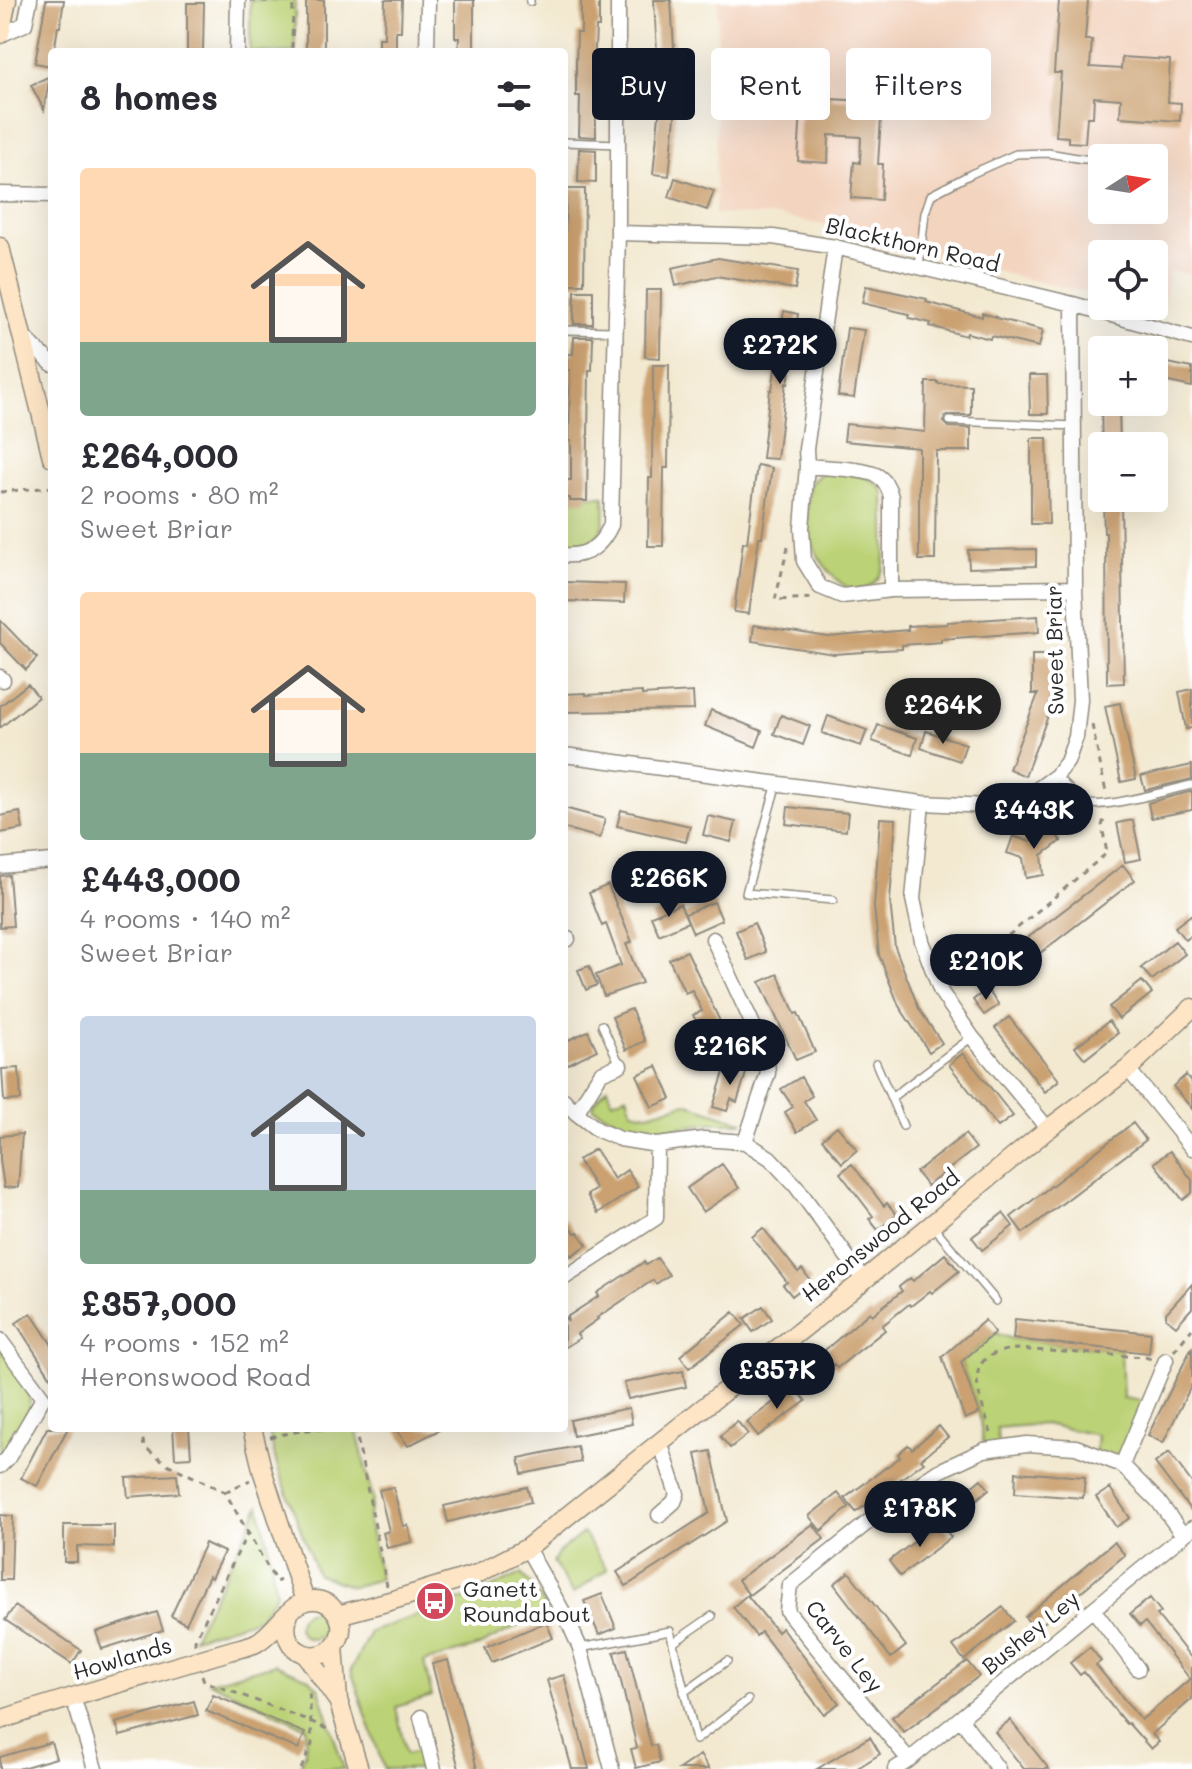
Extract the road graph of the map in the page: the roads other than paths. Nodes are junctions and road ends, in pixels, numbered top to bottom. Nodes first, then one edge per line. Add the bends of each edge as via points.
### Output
1 (7, 0) edge
2 (30, 0) edge
3 (238, 0) edge
4 (428, 0) edge
5 (618, 0) edge
6 (0, 34) edge
7 (237, 48) edge
8 (427, 48) edge
9 (568, 142) edge
10 (618, 144) junction
11 (1088, 159) edge
12 (0, 194) edge
13 (48, 195) edge
14 (618, 233) junction
15 (0, 247) edge
16 (835, 247) junction
17 (919, 267) junction
18 (6, 296) edge
19 (1073, 304) junction
20 (568, 330) edge
21 (615, 331) junction
22 (24, 337) junction
23 (1192, 338) edge
24 (48, 360) edge
25 (950, 421) dead end
26 (1075, 426) junction
27 (48, 440) edge
28 (807, 466) junction
29 (568, 555) edge
30 (1075, 588) junction
31 (891, 590) junction
32 (568, 756) edge
33 (1056, 776) junction
34 (777, 783) junction
35 (1191, 785) edge
36 (922, 803) junction
37 (48, 861) edge
38 (0, 866) edge
39 (833, 900) dead end
40 (713, 939) dead end
41 (1192, 1008) edge
42 (602, 1025) dead end
43 (972, 1037) junction
44 (876, 1063) dead end
45 (620, 1065) joint
46 (1128, 1069) junction
47 (891, 1098) junction
48 (568, 1104) edge
49 (576, 1113) junction
50 (903, 1126) dead end
51 (1048, 1129) junction
52 (745, 1142) junction
53 (657, 1145) junction
54 (1192, 1148) edge
55 (932, 1225) junction
56 (568, 1275) edge
57 (864, 1280) junction
58 (996, 1301) dead end
59 (0, 1340) edge
60 (1165, 1362) road end
61 (47, 1398) edge
62 (253, 1434) edge
63 (660, 1442) junction
64 (1122, 1465) junction
65 (0, 1466) edge
66 (659, 1515) dead end
67 (1188, 1532) edge
68 (527, 1548) junction
69 (305, 1601) junction
70 (1093, 1609) junction
71 (289, 1614) junction
72 (338, 1615) junction
73 (712, 1616) dead end
74 (257, 1642) junction
75 (673, 1643) junction
76 (334, 1646) junction
77 (580, 1648) junction
78 (306, 1658) junction
79 (727, 1661) dead end
80 (1138, 1669) dead end
81 (684, 1692) junction
82 (73, 1697) junction
83 (338, 1700) junction
84 (748, 1700) dead end
85 (421, 1717) dead end
86 (960, 1718) junction
87 (0, 1720) edge
88 (909, 1760) junction
89 (95, 1769) edge
90 (359, 1769) edge
91 (434, 1769) edge
92 (612, 1769) edge
93 (895, 1769) edge
94 (998, 1769) edge

1 - 6 street
2 - 6 street via 25,24
3 - 7 street
4 - 8 street
5 - 10 street
9 - 10 lane
10 - 14 street
11 - 17 lane via 1016,154 931,195
12 - 13 street
14 - 16 street, Blackthorn Road via 773,237
14 - 21 street
15 - 18 street
16 - 17 street, Blackthorn Road
16 - 28 street
17 - 19 street, Blackthorn Road
18 - 22 street
19 - 23 street, Blackthorn Road
19 - 26 street, Sweet Briar
20 - 21 lane
21 - 29 street via 611,525 588,552
22 - 24 street
22 - 27 street
25 - 26 lane
26 - 30 street, Sweet Briar
28 - 31 street via 869,473 889,487
28 - 31 street via 804,561 820,587 842,596
30 - 31 street
30 - 33 street, Sweet Briar via 1080,700 1076,737
32 - 34 street
33 - 35 lane via 1089,804
33 - 36 street via 1031,794 988,806
34 - 36 street
34 - 39 lane via 746,893
36 - 43 street via 913,899 941,992
37 - 38 street
40 - 52 street via 767,1060 768,1073
41 - 46 street, Heronswood Road
42 - 45 lane
43 - 47 lane
43 - 51 street
44 - 47 lane
45 - 49 street via 601,1073
46 - 51 street, Heronswood Road
46 - 54 street
47 - 50 lane
48 - 49 street
49 - 53 street via 620,1139
51 - 55 street, Heronswood Road
52 - 53 street via 704,1139
52 - 57 street via 770,1158 796,1186
53 - 56 street via 656,1218
55 - 57 street, Heronswood Road
55 - 58 lane
57 - 63 street, Heronswood Road
59 - 61 street
60 - 64 street
61 - 65 street
62 - 69 street
63 - 66 street via 677,1494
63 - 68 street, Heronswood Road
64 - 67 street, Carve Ley
64 - 88 street, Carve Ley via 1076,1447 1027,1444 984,1450 898,1498 790,1585 787,1611
67 - 70 street, Bushey Ley
68 - 72 street, Heronswood Road via 477,1574
68 - 77 street
69 - 71 street
69 - 72 street via 321,1601
70 - 80 street
70 - 86 street, Bushey Ley
71 - 74 street, Howlands
71 - 78 street via 285,1633
72 - 76 street via 341,1632
73 - 75 lane
74 - 78 street, Howlands
74 - 82 street, Howlands
75 - 77 lane via 670,1631
75 - 81 lane
76 - 78 street
76 - 83 street
77 - 92 street
78 - 83 street
79 - 81 lane
81 - 84 lane via 696,1740
82 - 87 street, Howlands
82 - 89 street
83 - 90 street
85 - 91 street
86 - 88 street, Bushey Ley
86 - 94 street
88 - 93 street, Bushey Ley

